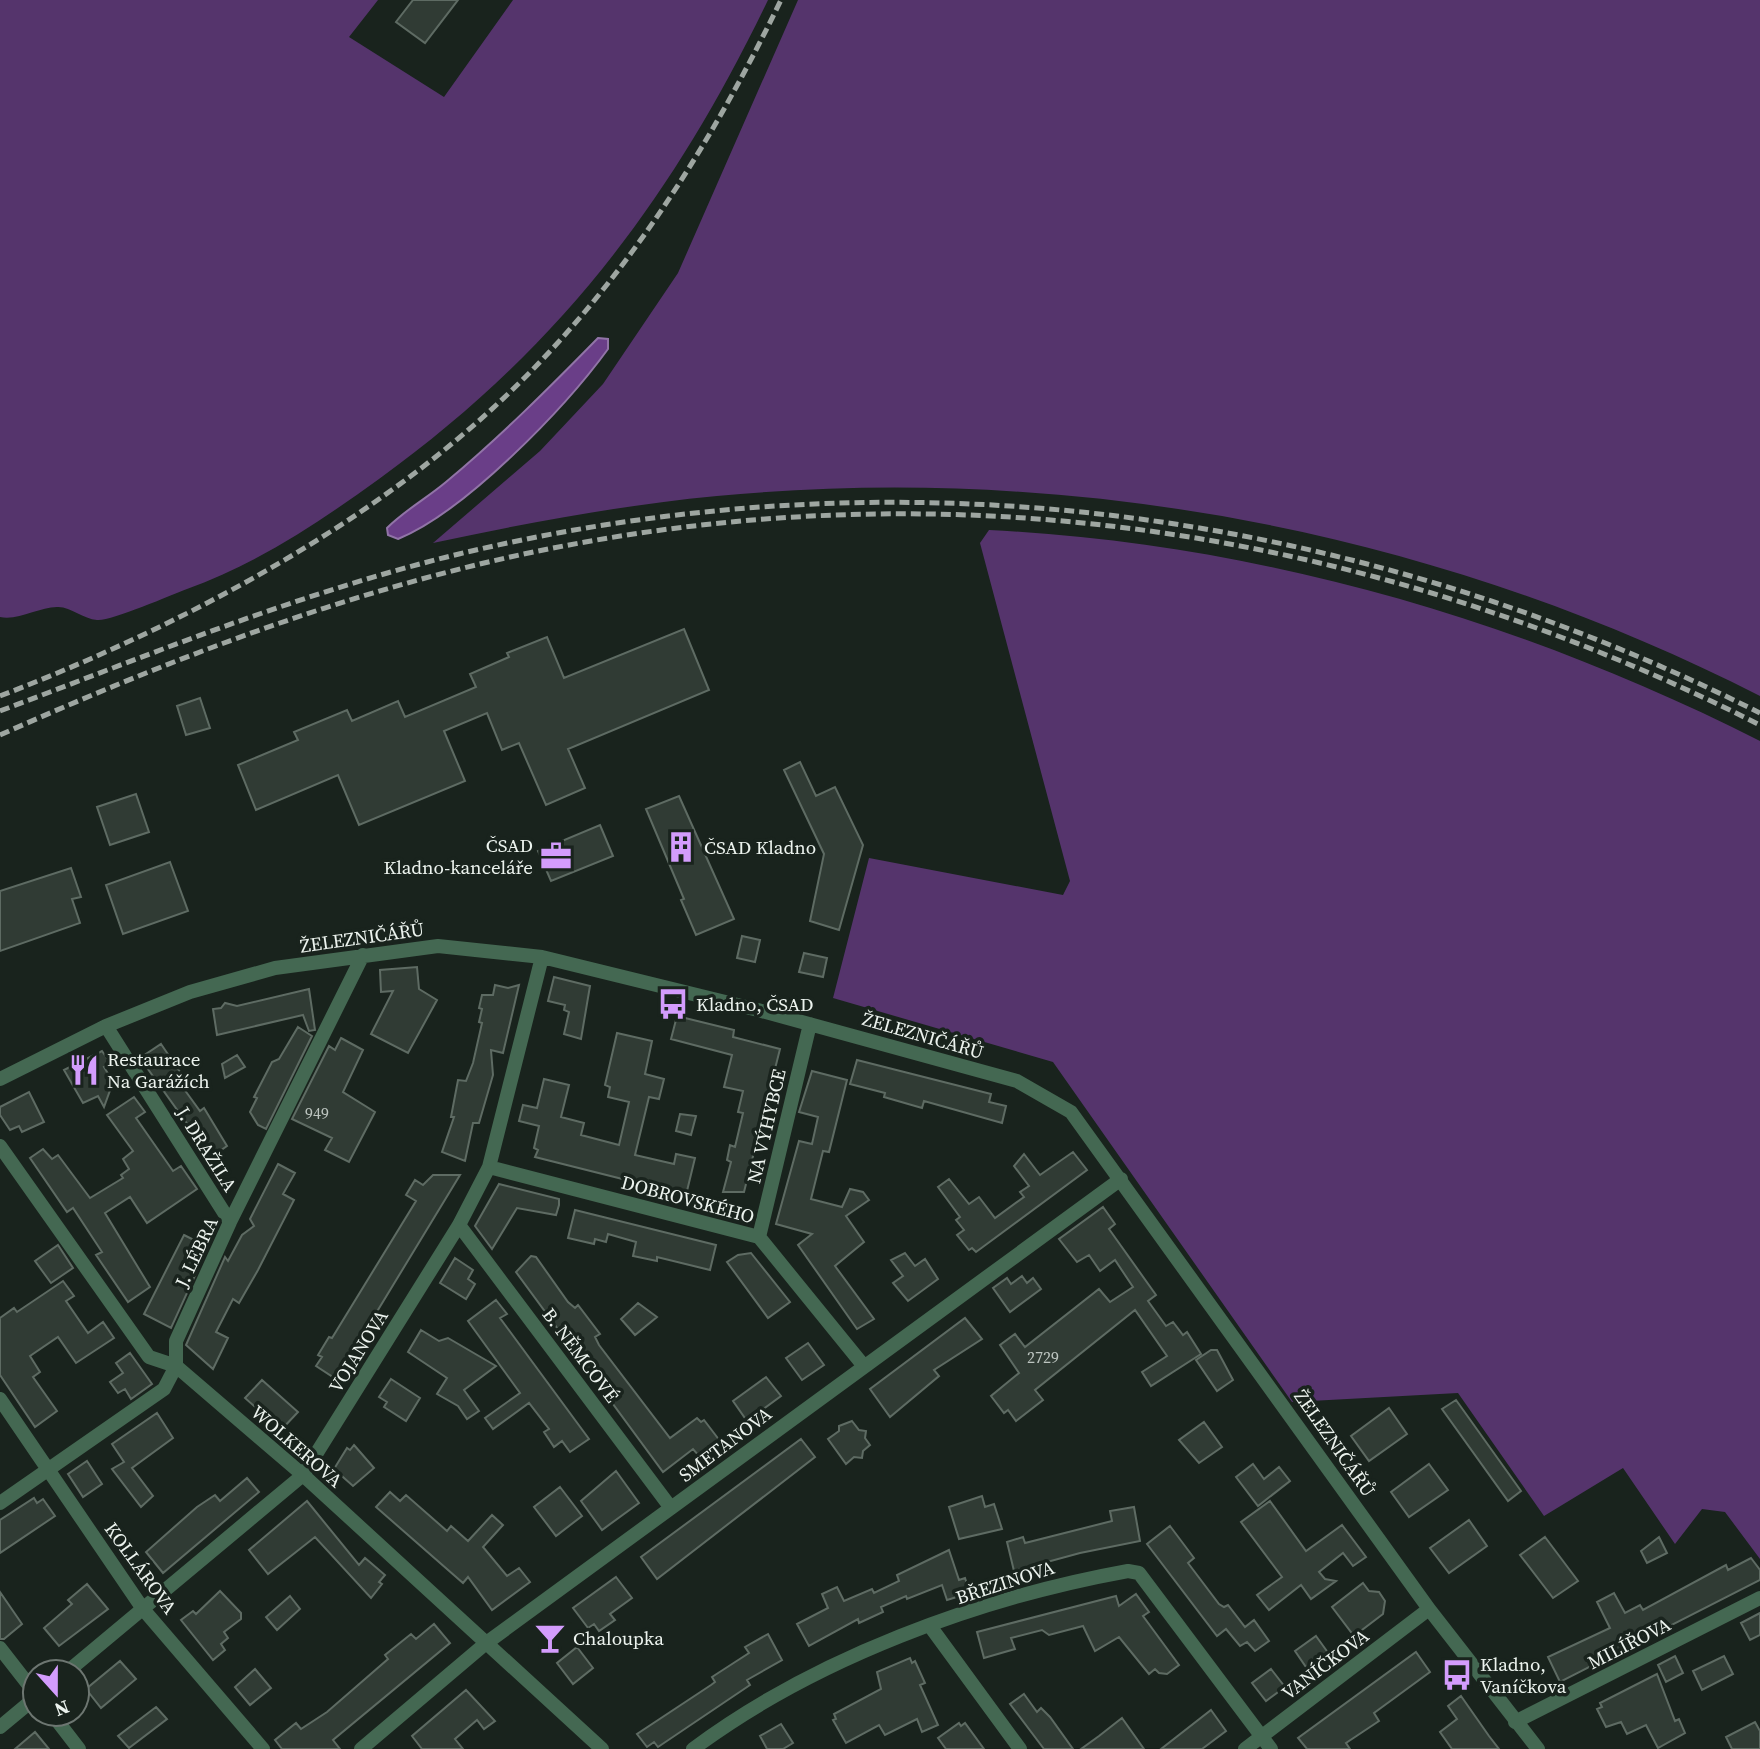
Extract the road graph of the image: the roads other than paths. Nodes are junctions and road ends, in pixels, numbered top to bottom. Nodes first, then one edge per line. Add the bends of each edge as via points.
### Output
1 (363, 955) junction
2 (542, 957) junction
3 (810, 1024) junction
4 (106, 1026) junction
5 (0, 1079) edge
6 (0, 1146) edge
7 (489, 1167) junction
8 (1121, 1179) junction
9 (230, 1222) junction
10 (459, 1225) junction
11 (759, 1237) junction
12 (863, 1365) junction
13 (176, 1366) junction
14 (0, 1399) edge
15 (48, 1470) junction
16 (303, 1475) junction
17 (0, 1503) edge
18 (671, 1508) junction
19 (1760, 1598) edge
20 (144, 1609) junction
21 (1429, 1609) junction
22 (930, 1626) junction
23 (485, 1644) junction
24 (0, 1648) edge
25 (84, 1658) edge
26 (21, 1675) edge
27 (21, 1710) edge
28 (1515, 1722) junction
29 (0, 1727) edge
30 (63, 1728) edge
31 (1262, 1736) junction
32 (79, 1749) edge
33 (263, 1749) edge
34 (360, 1749) edge
35 (602, 1749) edge
36 (693, 1749) edge
37 (1020, 1749) edge
38 (1245, 1749) edge
39 (1271, 1749) edge
40 (1538, 1749) edge

1 - 2 street, ŽELEZNIČÁŘŮ via 439,946
1 - 4 street, ŽELEZNIČÁŘŮ via 275,968 190,992
1 - 9 street, J. LÉBRA
2 - 3 street, ŽELEZNIČÁŘŮ
2 - 7 street, VOJANOVA
3 - 8 street, ŽELEZNIČÁŘŮ via 1040,1091 1071,1112
3 - 11 street, NA VÝHYBCE
4 - 5 street, ŽELEZNIČÁŘŮ
4 - 9 street, J. DRAŽILA
6 - 13 street, WOLKEROVA via 149,1357
7 - 10 street, VOJANOVA
7 - 11 street, DOBROVSKÉHO
8 - 12 street, SMETANOVA
8 - 21 street, ŽELEZNIČÁŘŮ
9 - 13 street, J. LÉBRA via 176,1341
10 - 16 street, VOJANOVA
10 - 18 street, B. NĚMCOVÉ
11 - 12 street, DOBROVSKÉHO
12 - 18 street, SMETANOVA
13 - 15 street, J. LÉBRA via 164,1389
13 - 16 street, WOLKEROVA
14 - 15 street, KOLLÁROVA
15 - 17 street, J. LÉBRA
15 - 20 street, KOLLÁROVA
16 - 20 street, VOJANOVA
16 - 23 street, WOLKEROVA
18 - 23 street, SMETANOVA
19 - 28 street, MILÍŘOVA
20 - 25 street, VOJANOVA
20 - 33 street, KOLLÁROVA
21 - 28 street, ŽELEZNIČÁŘŮ
21 - 31 street, VANÍČKOVA
22 - 31 street, BŘEZINOVA via 1055,1584 1128,1570 1139,1573
22 - 36 street, BŘEZINOVA via 815,1675
22 - 37 street
23 - 34 street, SMETANOVA
23 - 35 street, WOLKEROVA
24 - 26 street
27 - 29 street
28 - 40 street, ŽELEZNIČÁŘŮ
30 - 32 street
31 - 38 street, VANÍČKOVA
31 - 39 street, BŘEZINOVA

